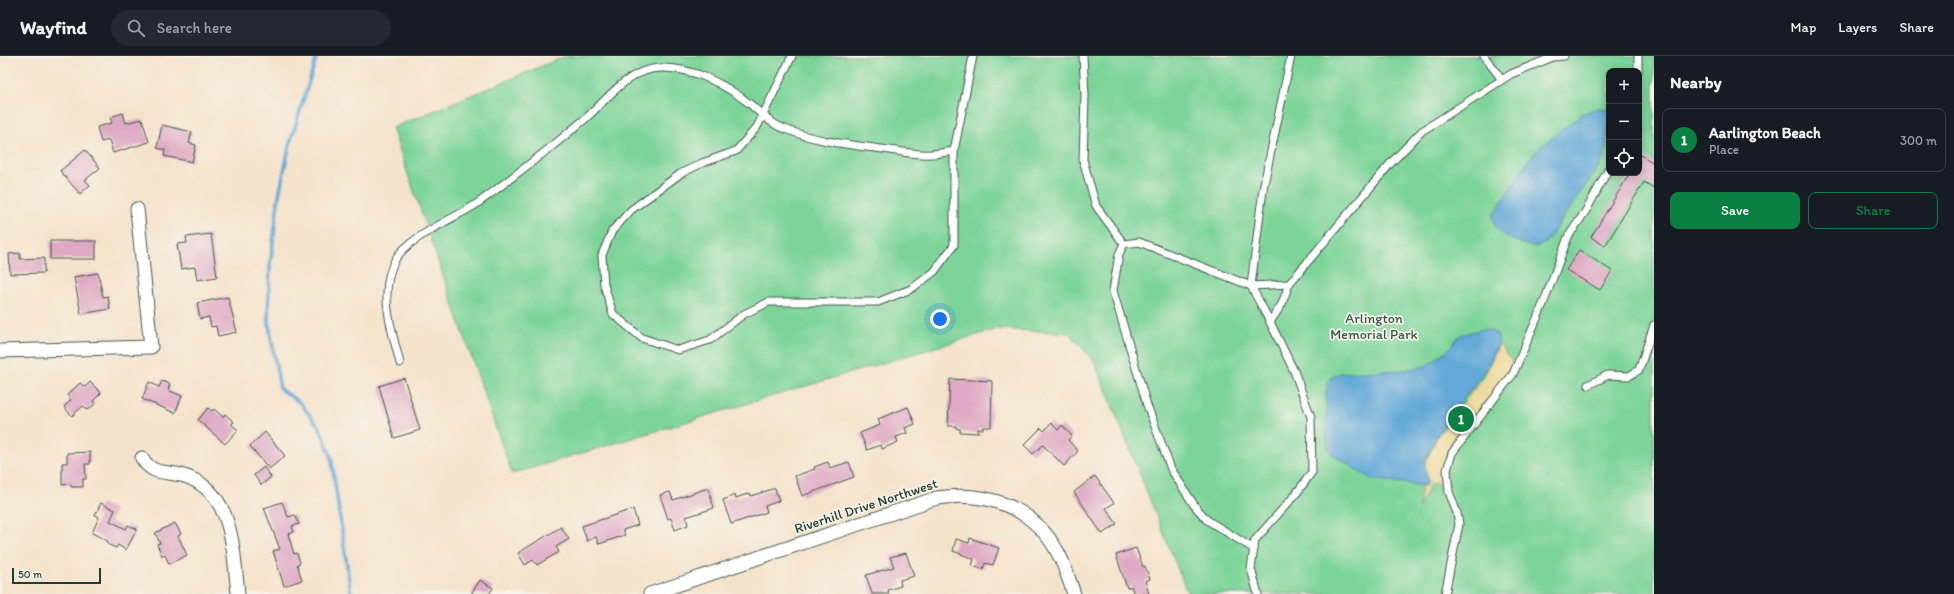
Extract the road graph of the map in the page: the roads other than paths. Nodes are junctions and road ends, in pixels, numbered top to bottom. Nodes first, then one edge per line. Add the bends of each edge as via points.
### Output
1 (792, 56) edge
2 (973, 56) edge
3 (1083, 56) edge
4 (1291, 56) edge
5 (1484, 56) edge
6 (1553, 56) edge
7 (1564, 56) edge
8 (1638, 56) edge
9 (1638, 68) edge
10 (1502, 80) junction
11 (763, 114) junction
12 (954, 151) junction
13 (1606, 174) edge
14 (137, 209) dead end
15 (1124, 244) junction
16 (1289, 284) junction
17 (1251, 286) junction
18 (1270, 322) junction
19 (1654, 325) edge
20 (0, 351) edge
21 (400, 363) dead end
22 (1588, 385) dead end
23 (142, 458) dead end
24 (1254, 549) junction
25 (238, 594) edge
26 (650, 594) edge
27 (1074, 594) edge
28 (1258, 594) edge
29 (1446, 594) edge

1 - 11 lane
2 - 12 lane
3 - 15 lane via 1083,160 1096,206
4 - 17 lane via 1263,189
5 - 10 lane
6 - 7 lane
6 - 10 lane
8 - 9 lane
10 - 16 lane via 1422,131 1390,164
11 - 12 lane via 778,126 822,141 930,155
11 - 12 lane via 756,127 736,151 680,174 630,210 612,231 602,255 604,285 614,314 642,338 678,350 710,340 744,314 769,302 878,302 911,289 934,272 954,245
11 - 21 lane via 734,92 712,80 684,71 651,69 630,78 523,169 475,205 407,246 395,260 387,298
13 - 29 lane via 1568,237 1513,374 1452,453 1447,470 1449,492 1458,513 1459,524
14 - 20 street via 151,347
15 - 17 lane via 1139,242
15 - 24 lane via 1119,254 1113,291 1147,405 1171,469 1207,520
16 - 17 lane
16 - 18 lane via 1282,304
17 - 18 lane
18 - 24 lane via 1294,371 1310,417 1312,472 1255,540
19 - 22 lane via 1638,370 1629,376 1608,375
23 - 25 street via 153,470 182,475 202,485 217,499 228,524
24 - 28 lane via 1251,569
26 - 27 street, Riverhill Drive Northwest via 937,498 960,495 994,501 1028,517 1058,552

